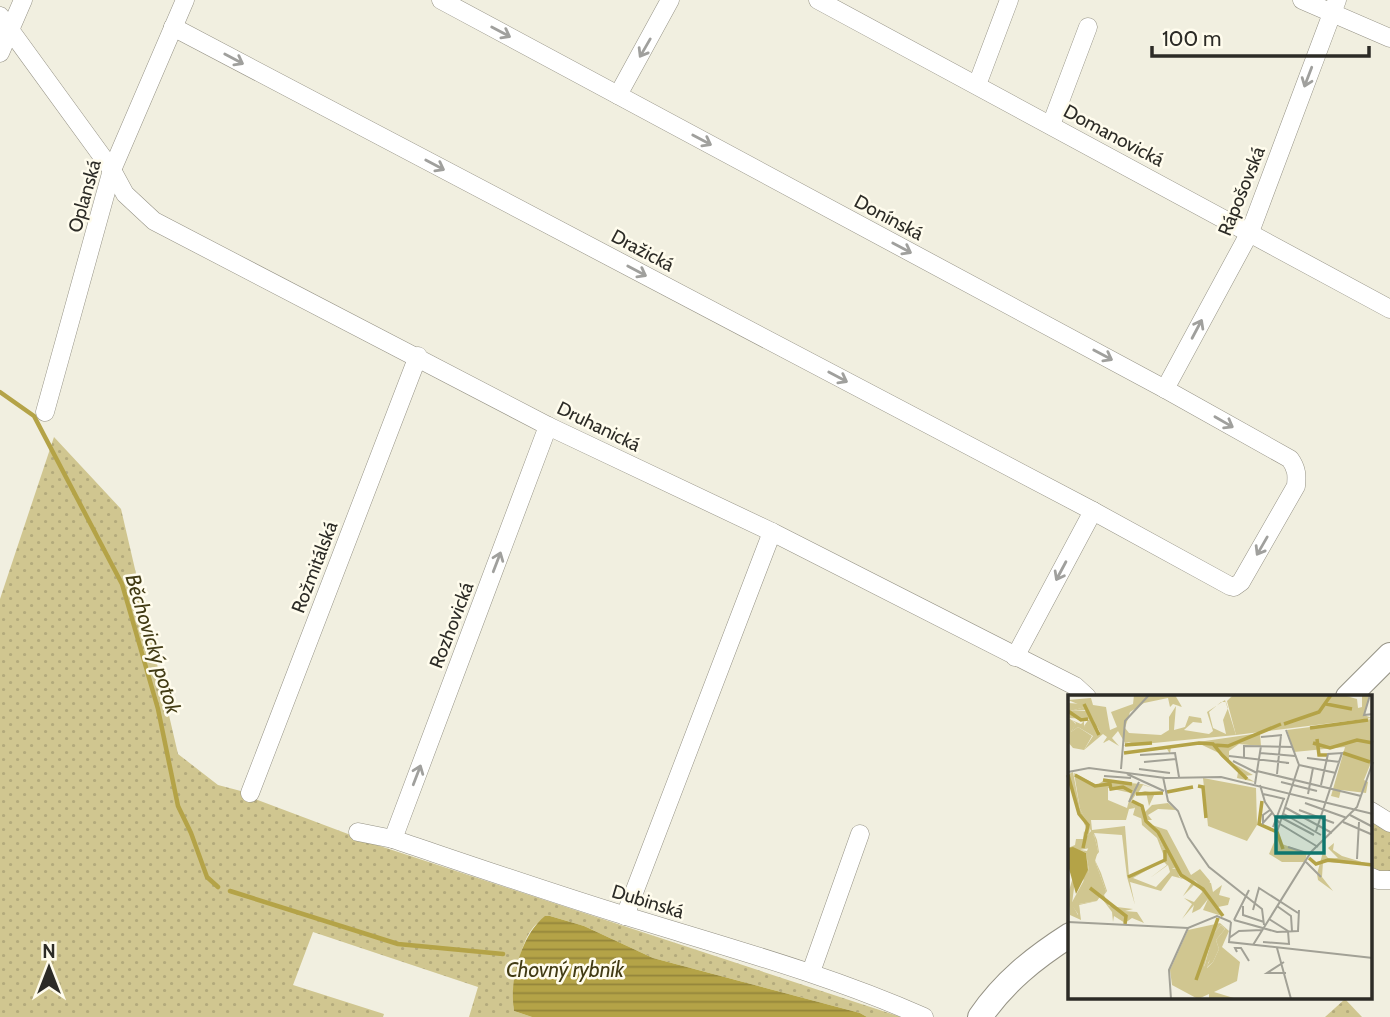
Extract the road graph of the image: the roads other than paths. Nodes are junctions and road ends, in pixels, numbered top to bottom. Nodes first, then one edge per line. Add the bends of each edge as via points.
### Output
1 (23, 0) edge
2 (186, 0) edge
3 (441, 0) edge
4 (670, 0) edge
5 (818, 0) edge
6 (1009, 0) edge
7 (1301, 0) edge
8 (1335, 7) edge
9 (5, 23) edge
10 (173, 27) junction
11 (1088, 27) dead end
12 (1390, 38) edge
13 (0, 53) edge
14 (976, 85) junction
15 (618, 95) junction
16 (1051, 125) junction
17 (112, 170) junction
18 (1250, 232) junction
19 (1390, 309) edge
20 (418, 356) junction
21 (1165, 389) junction
22 (45, 412) dead end
23 (548, 426) junction
24 (1296, 486) joint
25 (1093, 511) junction
26 (772, 532) junction
27 (1390, 655) edge
28 (1015, 657) junction
29 (1085, 695) edge
30 (1350, 695) edge
31 (250, 793) dead end
32 (1372, 812) edge
33 (1390, 822) edge
34 (358, 832) dead end
35 (860, 834) dead end
36 (393, 839) junction
37 (1372, 877) edge
38 (1390, 880) edge
39 (625, 916) junction
40 (1068, 936) edge
41 (810, 972) junction
42 (923, 1017) edge
43 (980, 1017) edge

1 - 9 street
2 - 10 street, Oplanská
3 -> 15 street, Donínská
4 -> 15 street
5 - 14 street, Domanovická
6 - 14 street
7 - 8 street
8 - 12 street
8 -> 18 street, Rápošovská
9 - 13 street
9 - 17 street, Druhanická
10 - 17 street, Oplanská
10 -> 25 street, Dražická
11 - 16 street
14 - 16 street, Domanovická
15 -> 21 street, Donínská
16 - 18 street, Domanovická
17 - 20 street, Druhanická via 125,194 154,221
17 - 22 street, Oplanská
18 - 19 street, Domanovická
21 -> 18 street, Rápošovská
20 - 23 street, Druhanická
20 - 31 street, Rožmitálská
21 -> 24 street, Donínská via 1290,459
23 - 26 street, Druhanická
36 -> 23 street, Rozhovická
24 -> 25 street, Dražická via 1234,587
25 -> 28 street
26 - 28 street, Druhanická
26 - 39 street
27 - 30 street
28 - 29 street, Druhanická
32 - 33 street
34 - 36 street, Dubinská
35 - 41 street
36 - 39 street, Dubinská
37 - 38 street
39 - 41 street, Dubinská
40 - 43 street via 998,991
41 - 42 street, Dubinská

